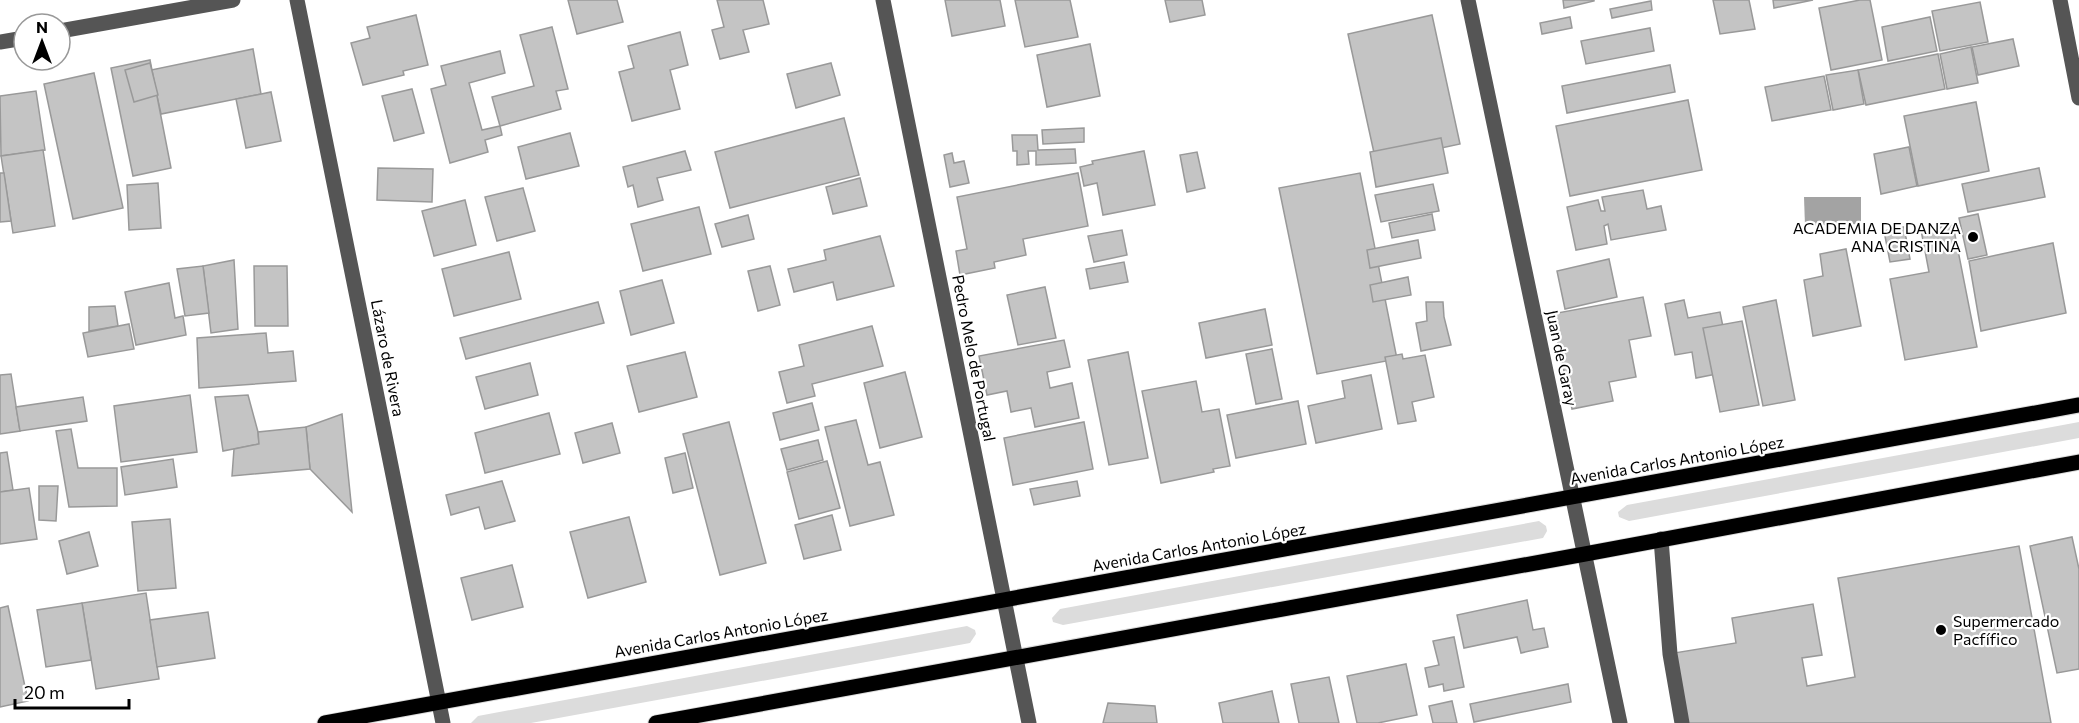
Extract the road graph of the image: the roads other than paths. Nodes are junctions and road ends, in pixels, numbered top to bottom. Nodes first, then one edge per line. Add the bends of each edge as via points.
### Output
1 (232, 0) edge
2 (297, 0) edge
3 (883, 0) edge
4 (1468, 0) edge
5 (2060, 0) edge
6 (72, 29) edge
7 (2079, 98) edge
8 (2079, 405) edge
9 (2079, 462) edge
10 (1573, 497) junction
11 (1660, 539) junction
12 (1585, 554) junction
13 (1004, 600) junction
14 (1016, 658) junction
15 (439, 703) junction
16 (325, 723) edge
17 (443, 723) edge
18 (656, 723) edge
19 (1029, 723) edge
20 (1620, 723) edge
21 (1682, 723) edge

1 - 6 street
2 - 15 street, Lázaro de Rivera
3 - 13 street, Pedro Melo de Portugal
4 - 10 street, Juan de Garay
5 - 7 street
8 - 10 main road, Avenida Carlos Antonio López
9 - 11 main road
10 - 12 street, Juan de Garay
10 - 13 main road, Avenida Carlos Antonio López
11 - 12 main road
11 - 21 street via 1670,654
12 - 14 main road
12 - 20 street, Juan de Garay
13 - 14 street, Pedro Melo de Portugal
13 - 15 main road, Avenida Carlos Antonio López
14 - 18 main road
14 - 19 street, Pedro Melo de Portugal
15 - 16 main road, Avenida Carlos Antonio López
15 - 17 street, Lázaro de Rivera

